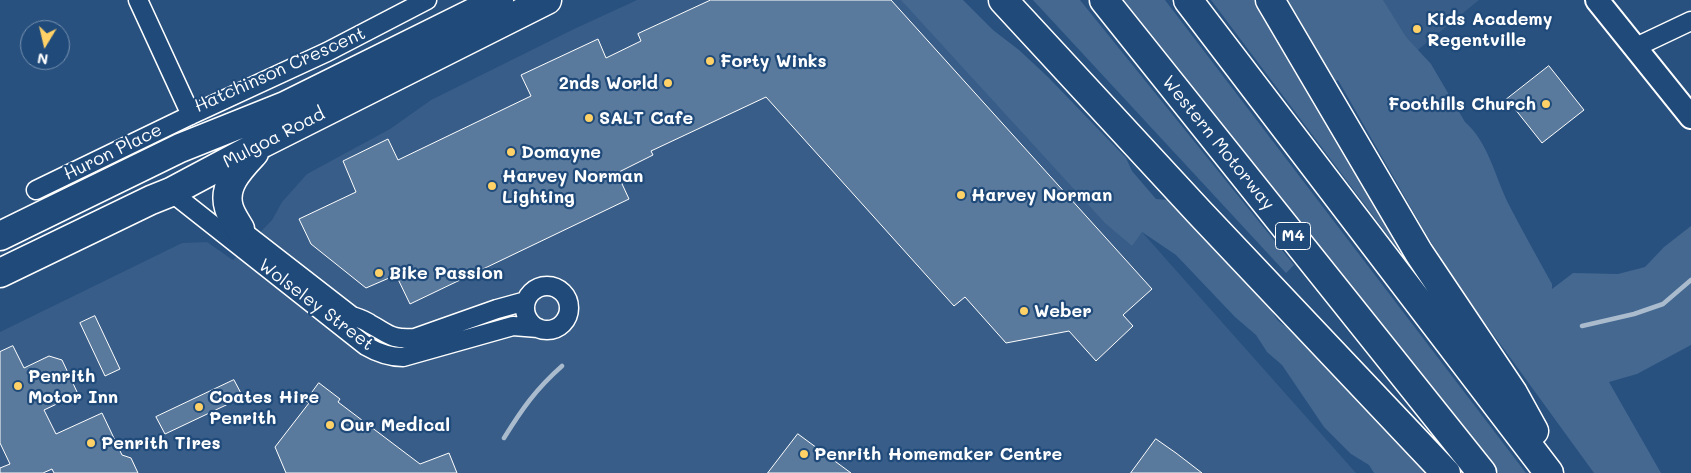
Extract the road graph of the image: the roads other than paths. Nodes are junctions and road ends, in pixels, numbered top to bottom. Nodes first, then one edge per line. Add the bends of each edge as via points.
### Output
1 (138, 0) edge
2 (426, 0) edge
3 (499, 0) edge
4 (547, 0) edge
5 (1003, 0) edge
6 (1104, 0) edge
7 (1188, 0) edge
8 (1270, 0) edge
9 (1597, 0) edge
10 (1691, 22) edge
11 (1636, 48) junction
12 (191, 115) junction
13 (1691, 117) edge
14 (264, 143) junction
15 (180, 148) junction
16 (36, 190) dead end
17 (172, 192) junction
18 (240, 229) joint
19 (0, 236) edge
20 (0, 274) edge
21 (526, 301) junction
22 (538, 328) junction
23 (1446, 473) edge
24 (1482, 473) edge
25 (1549, 473) edge
26 (1556, 473) edge

1 - 12 street, Hatchinson Crescent
2 - 12 street, Hatchinson Crescent via 327,52
3 - 15 main road, Mulgoa Road via 284,106
4 - 14 main road, Mulgoa Road
5 - 23 main road
6 - 24 main road, Western Motorway / M4
7 - 25 main road
8 - 26 main road via 1419,252 1513,393
9 - 11 street
10 - 11 street
11 - 13 street
12 - 16 street, Huron Place
14 - 17 main road, Mulgoa Road
14 - 18 main road via 234,175 228,191 228,207
15 - 17 main road
15 - 19 main road, Mulgoa Road
17 - 20 main road, Mulgoa Road
17 - 22 street, Wolseley Street via 366,346 390,357 403,357 513,326
18 - 21 street, Wolseley Street via 352,316 395,338 415,338
21 - 22 street via 528,320
21 - 22 street via 535,289 542,286 556,287 567,297 569,312 562,324 551,330

